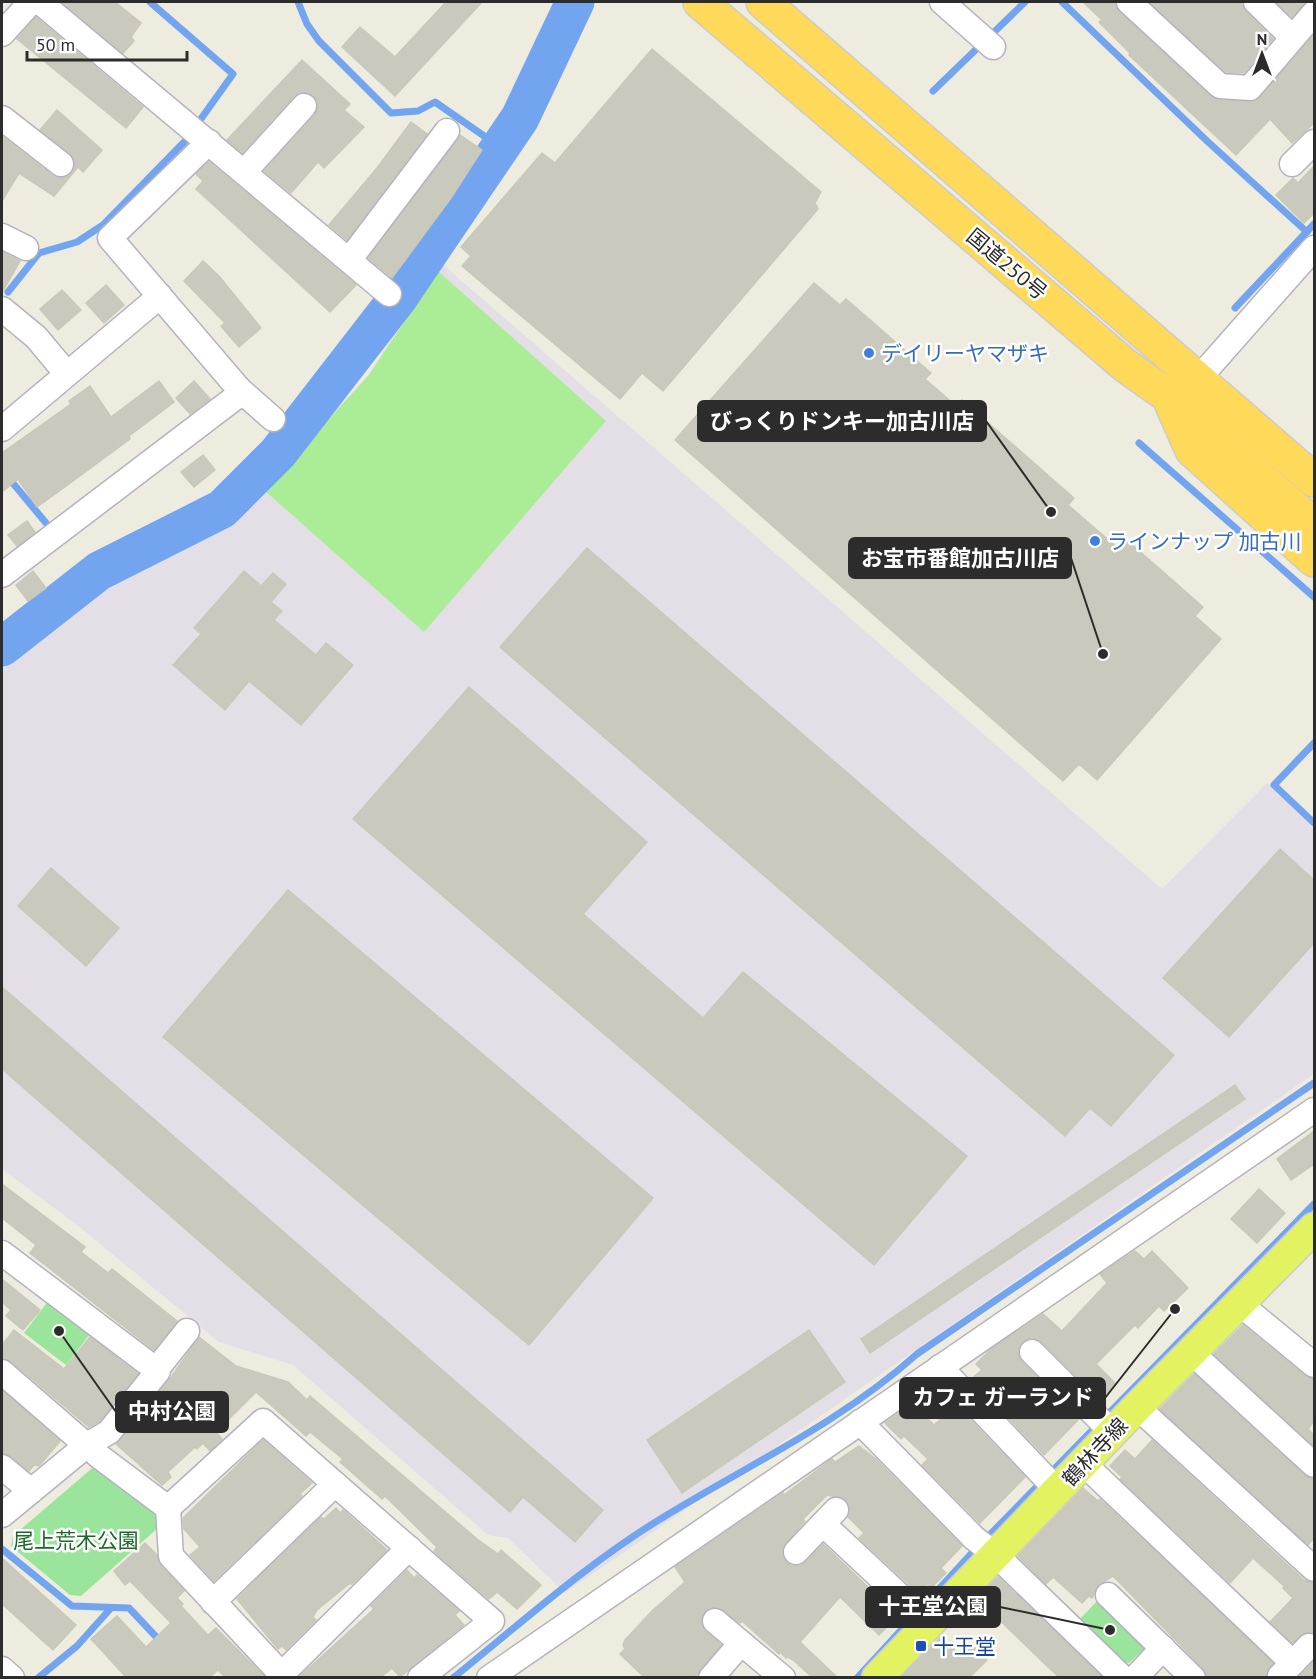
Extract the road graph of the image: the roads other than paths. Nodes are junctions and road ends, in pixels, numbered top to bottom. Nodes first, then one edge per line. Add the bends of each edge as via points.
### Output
1 (31, 2) edge
2 (40, 2) edge
3 (700, 2) edge
4 (763, 2) edge
5 (924, 2) edge
6 (942, 2) edge
7 (1129, 2) edge
8 (1256, 2) edge
9 (1314, 14) edge
10 (970, 27) junction
11 (2, 34) edge
12 (1292, 37) junction
13 (993, 47) dead end
14 (304, 106) dead end
15 (2, 118) edge
16 (447, 131) dead end
17 (209, 142) junction
18 (1314, 142) edge
19 (61, 164) dead end
20 (1292, 164) dead end
21 (245, 171) junction
22 (2, 236) edge
23 (26, 248) dead end
24 (1314, 248) edge
25 (350, 259) junction
26 (389, 294) dead end
27 (160, 296) junction
28 (2, 309) edge
29 (67, 374) junction
30 (1199, 378) junction
31 (239, 388) junction
32 (1167, 395) junction
33 (273, 419) dead end
34 (2, 429) edge
35 (1314, 451) edge
36 (1314, 480) edge
37 (1314, 525) edge
38 (1314, 560) edge
39 (2, 575) edge
40 (1314, 1110) edge
41 (1314, 1228) edge
42 (2, 1253) edge
43 (1240, 1304) junction
44 (187, 1331) dead end
45 (1032, 1352) dead end
46 (1192, 1353) junction
47 (1314, 1365) edge
48 (940, 1367) junction
49 (156, 1370) junction
50 (2, 1372) edge
51 (1137, 1407) junction
52 (860, 1422) junction
53 (1105, 1424) junction
54 (87, 1445) junction
55 (1083, 1463) junction
56 (1314, 1465) edge
57 (2, 1467) edge
58 (1048, 1480) junction
59 (335, 1484) junction
60 (31, 1491) junction
61 (168, 1508) junction
62 (2, 1515) edge
63 (985, 1547) junction
64 (409, 1548) junction
65 (796, 1552) dead end
66 (1314, 1569) edge
67 (1108, 1594) dead end
68 (213, 1602) junction
69 (920, 1615) junction
70 (715, 1621) dead end
71 (742, 1634) junction
72 (1163, 1648) junction
73 (1294, 1662) edge
74 (283, 1676) edge
75 (420, 1677) edge
76 (489, 1677) edge
77 (711, 1677) edge
78 (783, 1677) edge
79 (877, 1677) edge
80 (1123, 1677) edge
81 (1135, 1677) edge
82 (1193, 1677) edge

1 - 11 street
2 - 17 street
3 - 32 highway, 国道250号 via 1117,358
4 - 30 highway, 国道250号
5 - 10 street
6 - 10 street
7 - 12 street via 1220,86 1250,88
8 - 12 street
9 - 12 street
10 - 13 street
14 - 21 street
15 - 19 street
16 - 25 street
17 - 21 street
17 - 27 street via 110,238
18 - 20 street
21 - 25 street
22 - 23 street
24 - 30 street
25 - 26 street
27 - 29 street
27 - 31 street
28 - 29 street via 36,337
29 - 34 street
30 - 32 street
30 - 35 highway via 1251,396
30 - 36 highway, 国道250号
31 - 33 street
31 - 39 street via 236,397
32 - 37 highway, 国道250号
32 - 38 highway via 1192,450
40 - 48 street
41 - 43 main road, 鶴林寺線
42 - 49 street
43 - 46 main road, 鶴林寺線
43 - 47 street
44 - 49 street
45 - 53 street
46 - 51 main road, 鶴林寺線
46 - 56 street
48 - 52 street
48 - 58 street
49 - 54 street via 108,1432
50 - 54 street
51 - 53 main road, 鶴林寺線
51 - 66 street
52 - 63 street
52 - 76 street
53 - 55 main road, 鶴林寺線
54 - 60 street
54 - 61 street
55 - 58 main road, 鶴林寺線
55 - 73 street via 1152,1541
57 - 60 street
58 - 63 main road, 鶴林寺線
59 - 61 street via 263,1421
59 - 64 street
59 - 68 street
60 - 62 street
61 - 68 street via 171,1556
63 - 69 main road, 鶴林寺線
63 - 80 street
64 - 74 street
64 - 75 street via 492,1621
65 - 69 street via 830,1517
67 - 72 street
68 - 74 street
69 - 79 main road, 鶴林寺線
70 - 71 street
71 - 77 street
71 - 78 street
72 - 81 street
72 - 82 street

